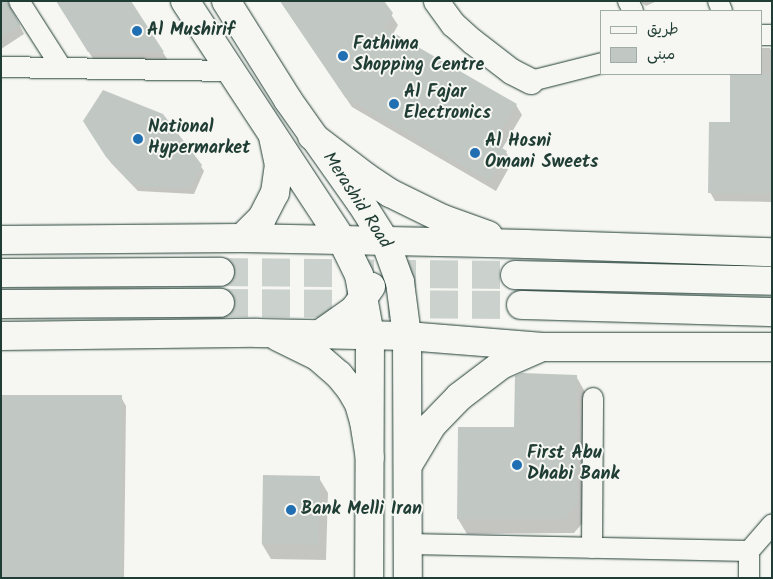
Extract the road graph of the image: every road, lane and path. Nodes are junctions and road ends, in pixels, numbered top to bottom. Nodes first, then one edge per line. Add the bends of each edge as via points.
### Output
1 (19, 1) edge
2 (185, 1) edge
3 (226, 1) edge
4 (436, 1) edge
5 (600, 64) edge
6 (1, 67) edge
7 (60, 67) junction
8 (229, 71) junction
9 (531, 81) joint
10 (312, 136) junction
11 (273, 137) junction
12 (242, 238) junction
13 (1, 240) edge
14 (342, 240) junction
15 (385, 241) junction
16 (438, 242) junction
17 (526, 244) junction
18 (772, 252) edge
19 (220, 272) tunnel mouth
20 (396, 272) junction
21 (1, 273) edge
22 (516, 276) tunnel mouth
23 (772, 281) edge
24 (364, 299) junction
25 (1, 304) edge
26 (220, 304) tunnel mouth
27 (522, 305) tunnel mouth
28 (772, 312) edge
29 (257, 333) junction
30 (320, 334) junction
31 (1, 336) edge
32 (370, 336) junction
33 (406, 336) junction
34 (543, 347) junction
35 (772, 347) edge
36 (593, 398) dead end
37 (370, 458) junction
38 (408, 465) junction
39 (772, 525) edge
40 (408, 544) junction
41 (592, 548) junction
42 (748, 551) junction
43 (369, 578) edge
44 (408, 578) edge
45 (749, 578) edge

1 - 7 street
2 - 8 main road, Merashid Road
3 - 10 main road, Merashid Road
4 - 9 street via 452,24 472,42 511,71
5 - 9 street
6 - 7 street
7 - 8 street
8 - 11 main road, Merashid Road
10 - 15 main road, Merashid Road
10 - 17 main road via 366,178 416,207 470,229
11 - 12 main road via 279,165 275,193 262,218
11 - 14 main road, Merashid Road
12 - 13 main road
12 - 14 main road
14 - 15 main road
14 - 24 main road, Merashid Road via 359,275
15 - 16 main road
15 - 20 main road, Merashid Road
15 - 24 main road via 381,266
16 - 17 main road
16 - 20 main road via 422,250
17 - 18 main road
19 - 21 main road
20 - 32 main road via 378,302
20 - 33 main road, Merashid Road via 405,312
22 - 23 main road
24 - 30 main road via 344,320
24 - 32 main road, Merashid Road
25 - 26 main road
27 - 28 main road
29 - 30 main road
29 - 31 main road
29 - 37 main road via 303,347 339,375 359,404
30 - 32 main road
32 - 33 main road
32 - 37 main road, Merashid Road
33 - 34 main road
33 - 38 main road, Merashid Road
34 - 35 main road
34 - 38 main road via 502,365 459,397 432,425
36 - 41 street
37 - 43 main road, Merashid Road
38 - 40 main road, Merashid Road
39 - 42 street
40 - 41 street
40 - 44 main road, Merashid Road
41 - 42 street
42 - 45 street

